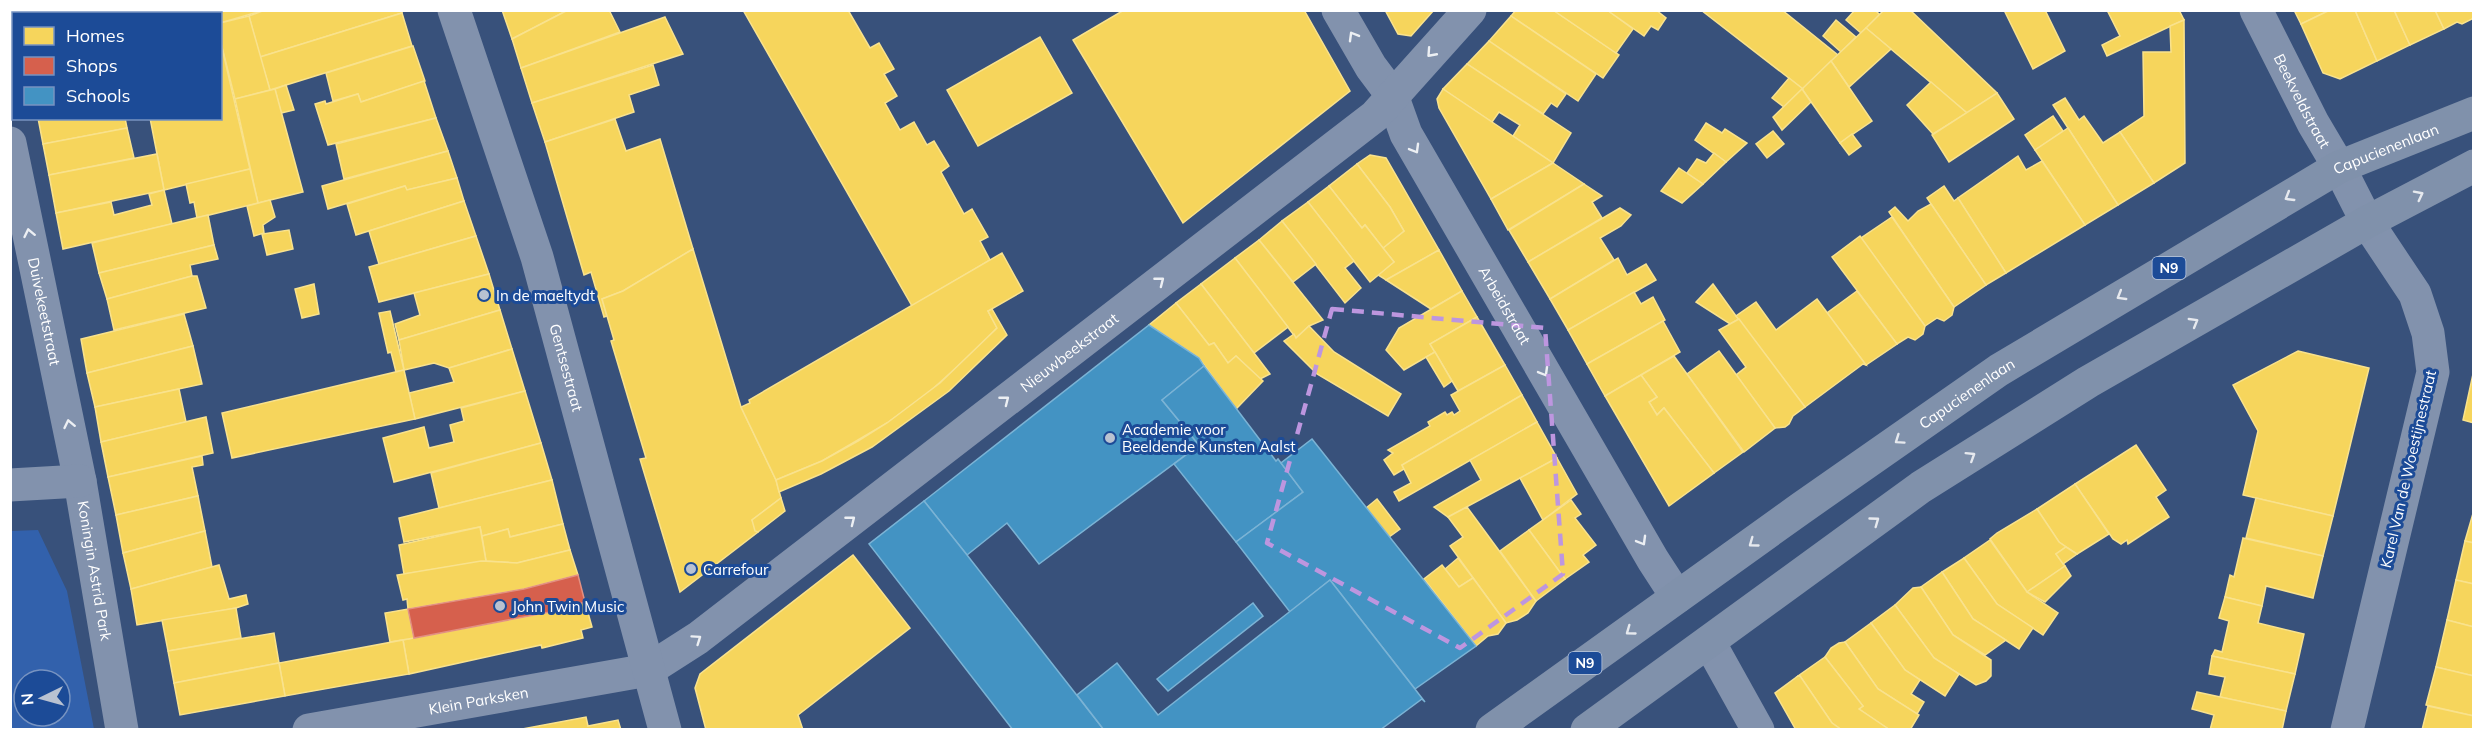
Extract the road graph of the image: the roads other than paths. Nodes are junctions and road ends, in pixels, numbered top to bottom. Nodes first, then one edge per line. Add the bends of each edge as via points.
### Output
1 (454, 10) edge
2 (1338, 10) edge
3 (1470, 10) edge
4 (2256, 10) edge
5 (1392, 95) junction
6 (2474, 113) edge
7 (10, 143) edge
8 (2474, 166) edge
9 (2339, 167) junction
10 (2367, 222) junction
11 (80, 481) junction
12 (10, 485) edge
13 (1677, 597) junction
14 (1709, 642) junction
15 (648, 670) junction
16 (122, 729) edge
17 (309, 729) edge
18 (665, 729) edge
19 (1492, 729) edge
20 (1587, 729) edge
21 (1758, 729) edge
22 (2347, 729) edge

1 - 15 street, Gentsestraat via 537,257
5 -> 2 street, Arbeidstraat
3 -> 5 street, Nieuwbeekstraat
4 - 9 street, Beekveldstraat
5 -> 13 street, Arbeidstraat via 1407,134
15 -> 5 street, Nieuwbeekstraat via 698,638 1375,116
6 - 9 main road, Capucienenlaan / N9
11 -> 7 street, Duivekeetstraat
10 -> 8 main road
9 - 10 street, Beekveldstraat
9 -> 13 main road, Capucienenlaan / N9 via 1999,370
14 -> 10 main road via 1921,487 2088,382
10 - 22 street, Karel Van de Woestijnestraat via 2415,294 2428,333 2433,372
11 - 12 street, Koningin Astrid Park
11 - 16 street, Koningin Astrid Park
13 -> 19 main road, Capucienenlaan / N9
14 - 20 main road
14 - 21 street
15 - 17 street, Klein Parksken
15 - 18 street, Gentsestraat

